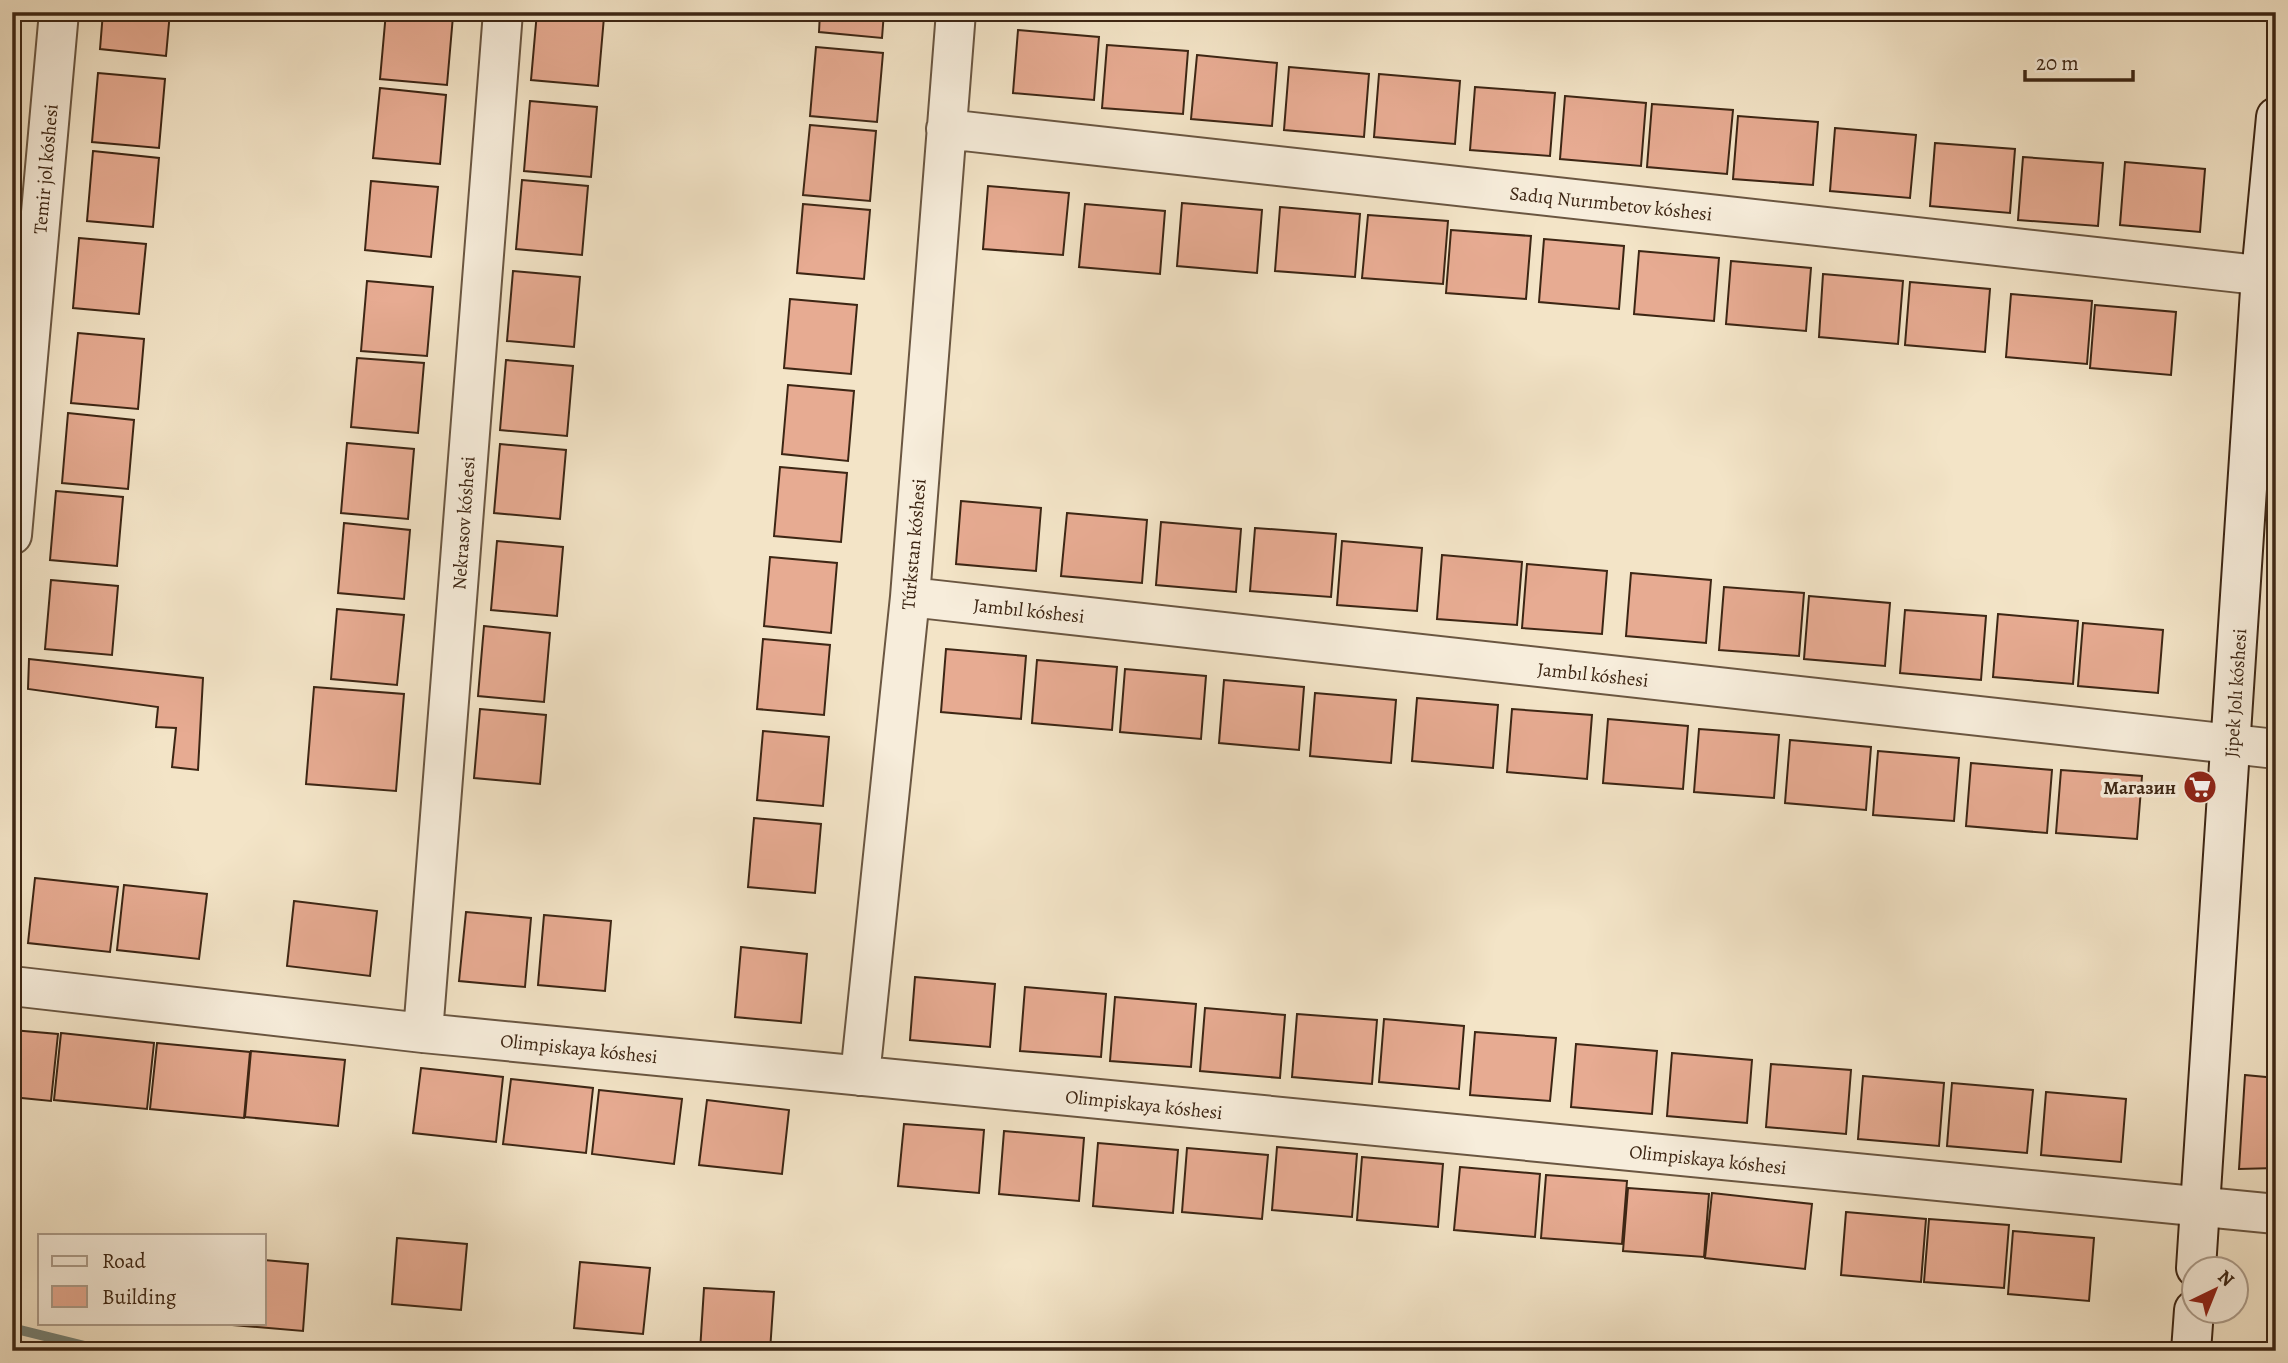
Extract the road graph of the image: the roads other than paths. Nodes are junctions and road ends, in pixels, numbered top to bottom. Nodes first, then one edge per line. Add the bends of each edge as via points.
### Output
1 (59, 12) edge
2 (503, 12) edge
3 (956, 12) edge
4 (2276, 117) edge
5 (946, 129) junction
6 (2268, 276) edge
7 (12, 535) edge
8 (910, 597) junction
9 (2231, 746) junction
10 (2276, 749) edge
11 (12, 986) edge
12 (423, 1033) junction
13 (860, 1076) junction
14 (2199, 1208) junction
15 (2276, 1214) edge
16 (2197, 1254) edge
17 (2193, 1324) edge
18 (2192, 1351) edge

1 - 7 street, Temir jol kóshesi
2 - 12 street, Nekrasov kóshesi
3 - 5 street, Túrkstan kóshesi
4 - 6 street, Jipek Jolı kóshesi
5 - 6 street, Sadıq Nurımbetov kóshesi
5 - 8 street, Túrkstan kóshesi
6 - 9 street, Jipek Jolı kóshesi
8 - 9 street, Jambıl kóshesi
8 - 13 street, Túrkstan kóshesi
9 - 10 street, Jambıl kóshesi
9 - 14 street, Jipek Jolı kóshesi
11 - 12 street, Olimpiskaya kóshesi
12 - 13 street, Olimpiskaya kóshesi
13 - 14 street, Olimpiskaya kóshesi
14 - 15 street, Olimpiskaya kóshesi
14 - 16 street, Jipek Jolı kóshesi
17 - 18 street

